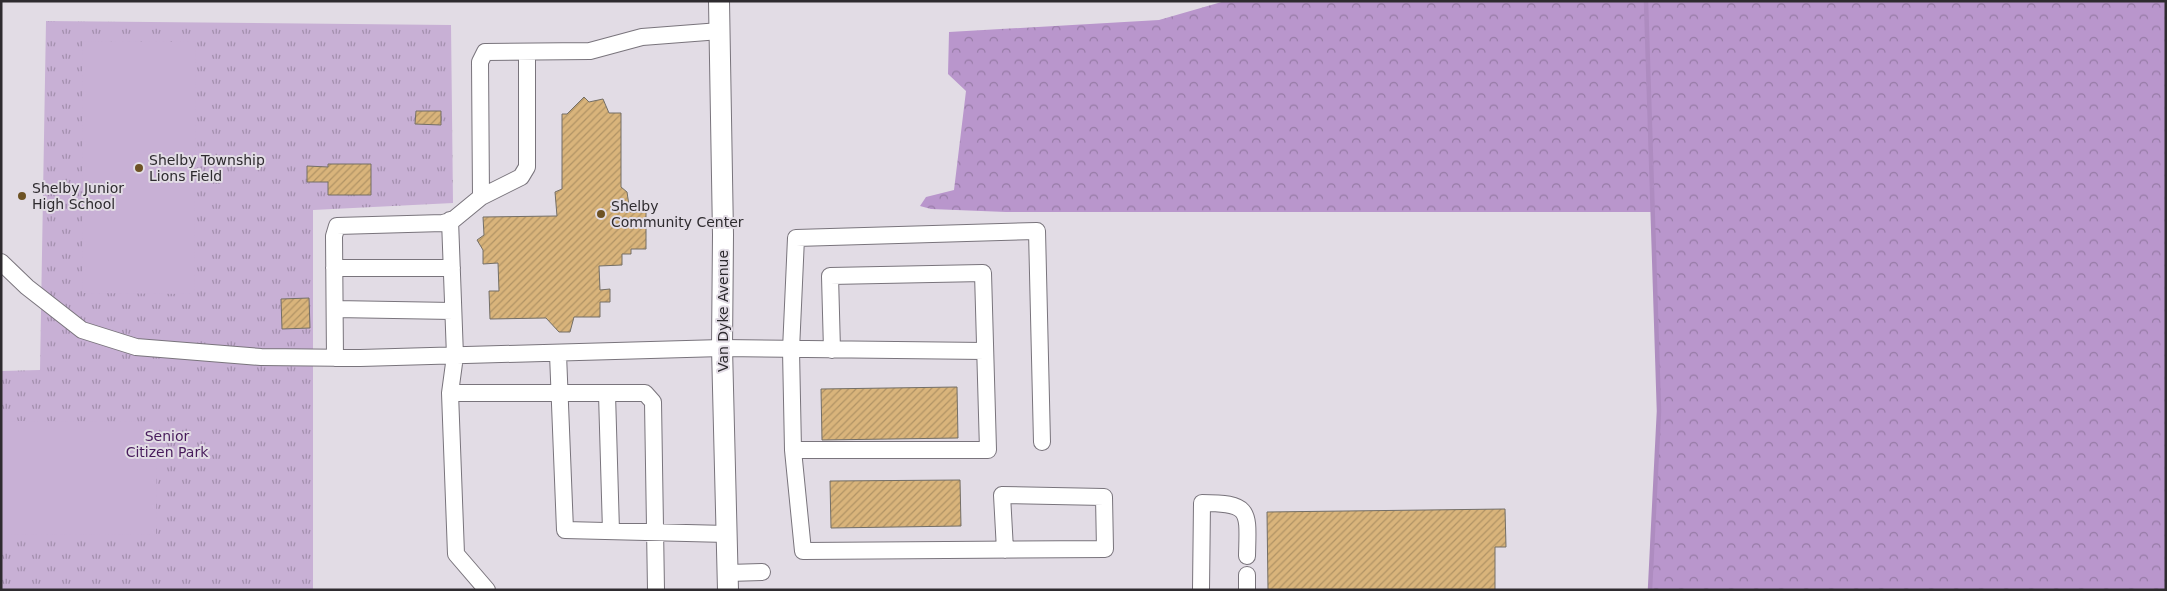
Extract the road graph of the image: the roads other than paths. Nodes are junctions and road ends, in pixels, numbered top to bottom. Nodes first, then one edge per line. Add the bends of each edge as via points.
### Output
1 (719, 1) edge
2 (720, 31) junction
3 (527, 52) junction
4 (481, 196) junction
5 (450, 220) junction
6 (1, 262) edge
7 (334, 268) junction
8 (452, 268) junction
9 (334, 309) junction
10 (453, 311) junction
11 (722, 348) junction
12 (791, 350) junction
13 (832, 350) junction
14 (985, 352) junction
15 (558, 354) junction
16 (455, 356) junction
17 (335, 358) junction
18 (450, 393) junction
19 (560, 394) junction
20 (607, 394) junction
21 (1042, 442) dead end
22 (793, 450) junction
23 (611, 531) junction
24 (657, 532) junction
25 (727, 534) junction
26 (1005, 550) junction
27 (1247, 556) dead end
28 (762, 572) dead end
29 (728, 581) edge
30 (487, 590) edge
31 (656, 590) edge
32 (1201, 590) edge

1 - 2 main road, Van Dyke Avenue
2 - 3 lane via 642,37 590,51
2 - 11 main road, Van Dyke Avenue
3 - 4 lane via 527,167 521,177
3 - 4 lane via 485,52 480,62
4 - 5 lane
5 - 7 lane via 443,223 337,226
5 - 8 lane
6 - 17 lane via 26,287 82,330 136,347 261,357
7 - 8 lane
7 - 9 lane
8 - 10 lane
9 - 10 lane
9 - 17 lane
10 - 16 lane
11 - 12 lane
11 - 15 lane
11 - 25 main road, Van Dyke Avenue
12 - 13 lane
12 - 21 lane via 796,238 1037,231
12 - 22 lane
13 - 14 lane
13 - 14 lane via 830,276 983,272
14 - 22 lane via 988,450
15 - 16 lane
15 - 19 lane
16 - 17 lane
16 - 18 lane
18 - 19 lane
18 - 30 lane via 456,554
19 - 20 lane
19 - 23 lane via 565,530
20 - 23 lane
20 - 24 lane via 645,393 654,402
22 - 26 lane via 803,551
23 - 24 lane
24 - 25 lane
24 - 31 lane
25 - 29 main road, Van Dyke Avenue
26 - 26 lane via 1105,549 1104,498 1002,495
27 - 32 lane via 1248,523 1244,512 1228,503 1202,503
28 - 29 lane

